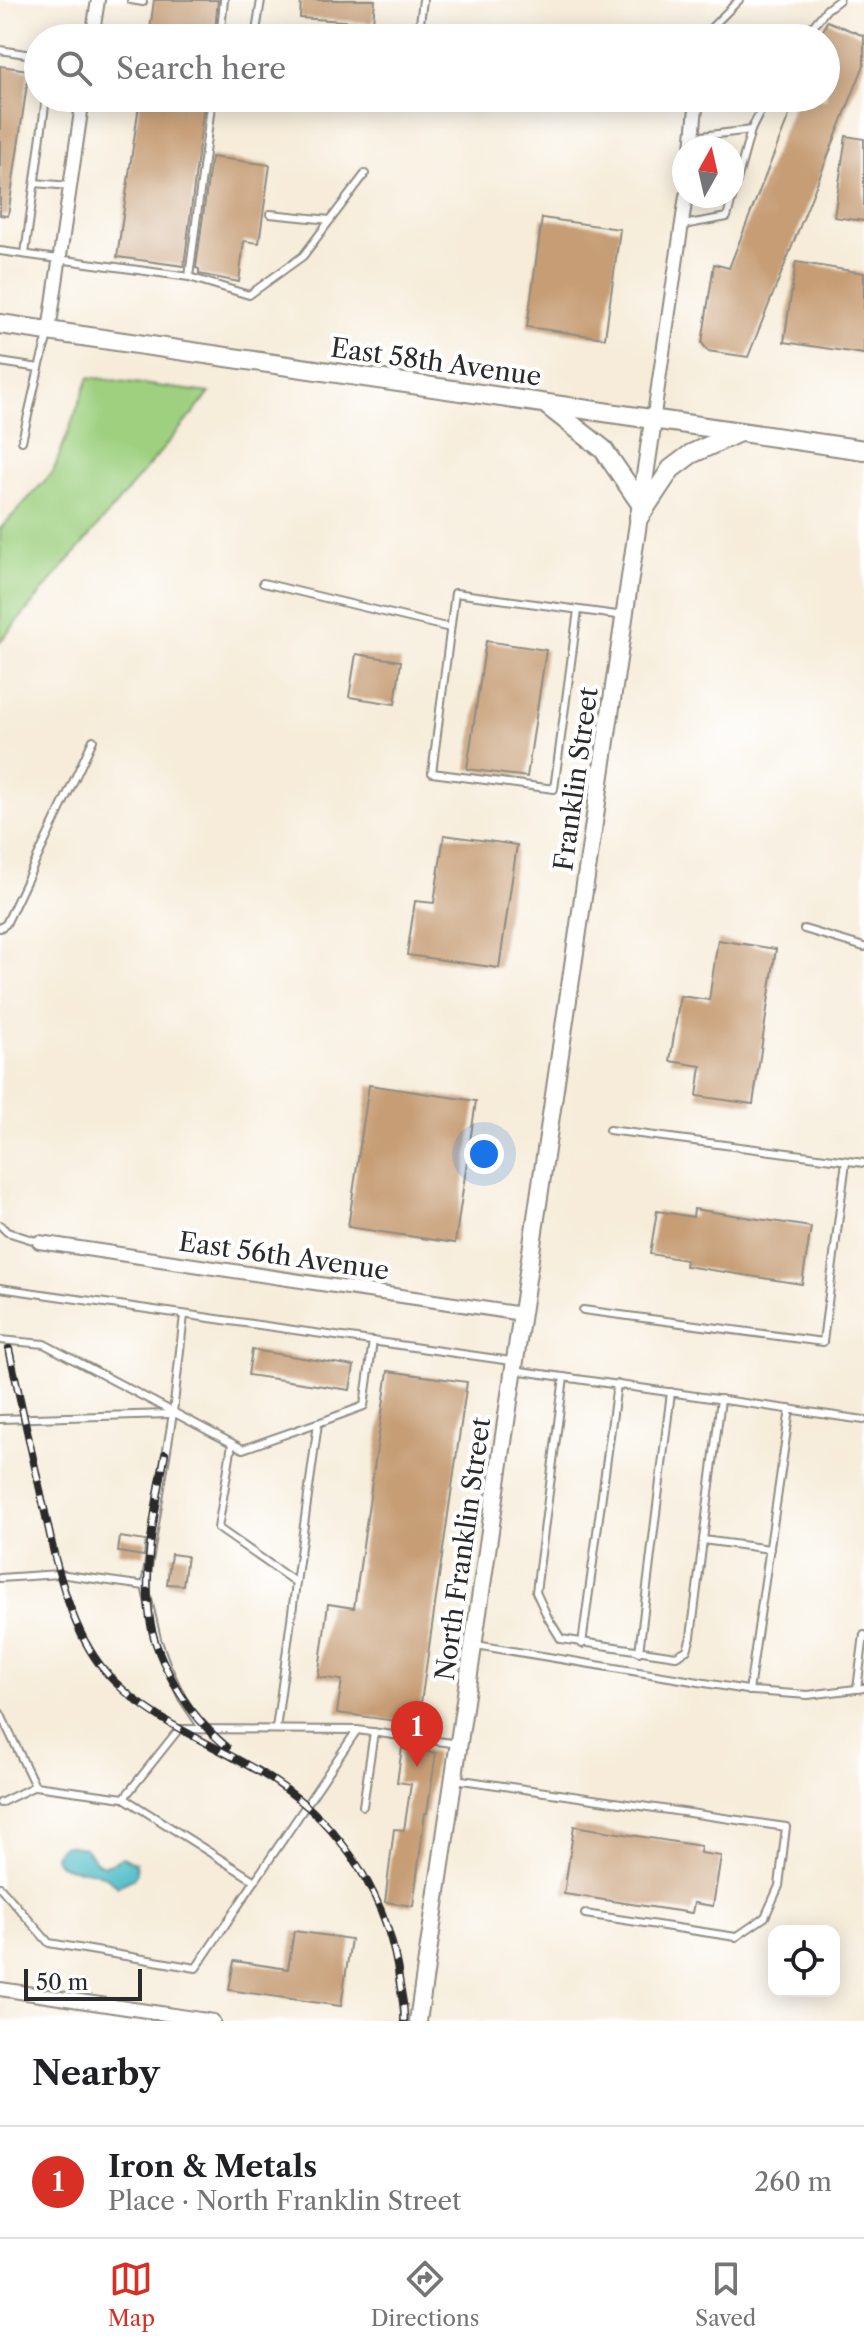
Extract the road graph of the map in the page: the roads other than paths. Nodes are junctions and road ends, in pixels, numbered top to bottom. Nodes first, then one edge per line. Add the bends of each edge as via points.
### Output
1 (98, 0) edge
2 (131, 0) edge
3 (224, 0) edge
4 (261, 0) edge
5 (423, 0) edge
6 (739, 0) edge
7 (839, 0) edge
8 (143, 2) dead end
9 (94, 24) edge
10 (221, 24) edge
11 (257, 24) edge
12 (420, 24) edge
13 (716, 24) edge
14 (815, 24) edge
15 (0, 50) edge
16 (24, 54) edge
17 (44, 112) edge
18 (81, 112) edge
19 (210, 112) edge
20 (695, 112) edge
21 (760, 112) edge
22 (751, 130) junction
23 (693, 136) edge
24 (724, 136) edge
25 (365, 174) dead end
26 (35, 183) junction
27 (70, 186) junction
28 (685, 208) edge
29 (270, 214) dead end
30 (330, 220) junction
31 (683, 225) junction
32 (0, 251) edge
33 (25, 254) junction
34 (59, 259) junction
35 (189, 277) junction
36 (0, 324) edge
37 (49, 331) junction
38 (0, 362) edge
39 (39, 368) junction
40 (546, 405) junction
41 (653, 421) junction
42 (739, 432) junction
43 (22, 441) dead end
44 (864, 450) edge
45 (640, 510) junction
46 (263, 583) dead end
47 (578, 610) junction
48 (624, 616) junction
49 (450, 628) junction
50 (93, 740) dead end
51 (0, 928) edge
52 (804, 929) dead end
53 (864, 947) edge
54 (609, 1130) dead end
55 (846, 1161) junction
56 (864, 1163) edge
57 (0, 1225) edge
58 (39, 1242) joint
59 (0, 1288) edge
60 (583, 1310) dead end
61 (522, 1314) junction
62 (184, 1315) junction
63 (0, 1340) edge
64 (373, 1341) junction
65 (514, 1366) junction
66 (564, 1377) junction
67 (617, 1384) junction
68 (671, 1392) junction
69 (721, 1399) junction
70 (790, 1409) junction
71 (173, 1413) junction
72 (0, 1419) edge
73 (864, 1420) edge
74 (318, 1423) junction
75 (232, 1444) junction
76 (703, 1540) junction
77 (770, 1549) junction
78 (0, 1578) edge
79 (295, 1582) junction
80 (145, 1586) junction
81 (864, 1636) edge
82 (474, 1644) junction
83 (582, 1644) junction
84 (639, 1652) junction
85 (860, 1689) edge
86 (749, 1691) junction
87 (0, 1713) edge
88 (203, 1729) junction
89 (276, 1729) junction
90 (357, 1730) junction
91 (374, 1732) junction
92 (459, 1744) junction
93 (454, 1778) junction
94 (35, 1786) junction
95 (124, 1798) junction
96 (0, 1803) edge
97 (363, 1806) dead end
98 (255, 1881) junction
99 (0, 1887) edge
100 (585, 1914) dead end
101 (0, 1989) edge
102 (213, 2021) edge
103 (418, 2021) edge

1 - 9 street
2 - 8 lane
3 - 10 lane
4 - 11 lane
5 - 12 lane
6 - 13 lane
7 - 14 lane
15 - 16 lane
17 - 26 lane
18 - 27 street
19 - 35 lane
20 - 23 street
21 - 22 lane
22 - 24 lane
22 - 31 lane via 727,217
25 - 30 lane
26 - 27 lane
26 - 33 lane
27 - 34 street
28 - 31 street, Franklin Street
29 - 30 lane
30 - 35 lane via 303,256 249,295
31 - 41 street, Franklin Street
32 - 33 lane
33 - 34 lane
34 - 35 lane
34 - 37 street
36 - 37 main road, East 58th Avenue
37 - 39 lane
37 - 40 main road, East 58th Avenue
38 - 39 lane
39 - 43 lane
40 - 41 main road, East 58th Avenue
40 - 45 main road via 603,449
41 - 42 main road, East 58th Avenue
41 - 45 street, Franklin Street
42 - 44 main road, East 58th Avenue
42 - 45 main road via 671,469
45 - 48 street, Franklin Street
46 - 49 lane
47 - 48 lane
47 - 49 lane via 455,593
47 - 49 lane via 554,789 432,773
48 - 61 street, Franklin Street
50 - 51 lane
52 - 53 lane
54 - 55 lane
55 - 56 lane
55 - 60 lane via 823,1342
57 - 58 lane
58 - 61 street, East 56th Avenue
59 - 62 lane
61 - 65 street, Franklin Street
62 - 64 lane
62 - 71 lane
63 - 71 lane via 44,1344
64 - 65 lane
64 - 74 lane via 364,1406
65 - 66 lane
65 - 82 street, North Franklin Street
66 - 67 lane
66 - 83 lane via 536,1592 561,1639
67 - 68 lane
67 - 83 lane
68 - 69 lane
68 - 84 lane
69 - 70 lane
69 - 76 lane
70 - 73 lane
70 - 77 lane
71 - 72 lane
71 - 75 lane
71 - 80 lane
74 - 75 lane via 243,1449
74 - 79 lane
75 - 79 lane via 218,1528
76 - 77 lane
76 - 84 lane via 687,1650 676,1656
77 - 86 lane
78 - 80 lane via 59,1574
79 - 89 lane
80 - 88 lane via 167,1666
81 - 85 lane
82 - 86 lane
82 - 92 street, North Franklin Street
83 - 84 lane
85 - 86 lane via 808,1695
87 - 94 lane
88 - 89 lane
88 - 95 lane via 179,1729
89 - 90 lane
90 - 91 lane
90 - 98 lane
91 - 92 lane
91 - 97 lane
92 - 93 street, North Franklin Street
93 - 100 lane via 786,1827 779,1886 765,1917 736,1937
93 - 103 street, North Franklin Street
94 - 95 lane
94 - 96 lane
95 - 98 lane
98 - 99 lane via 196,1968 49,1943
101 - 102 street

